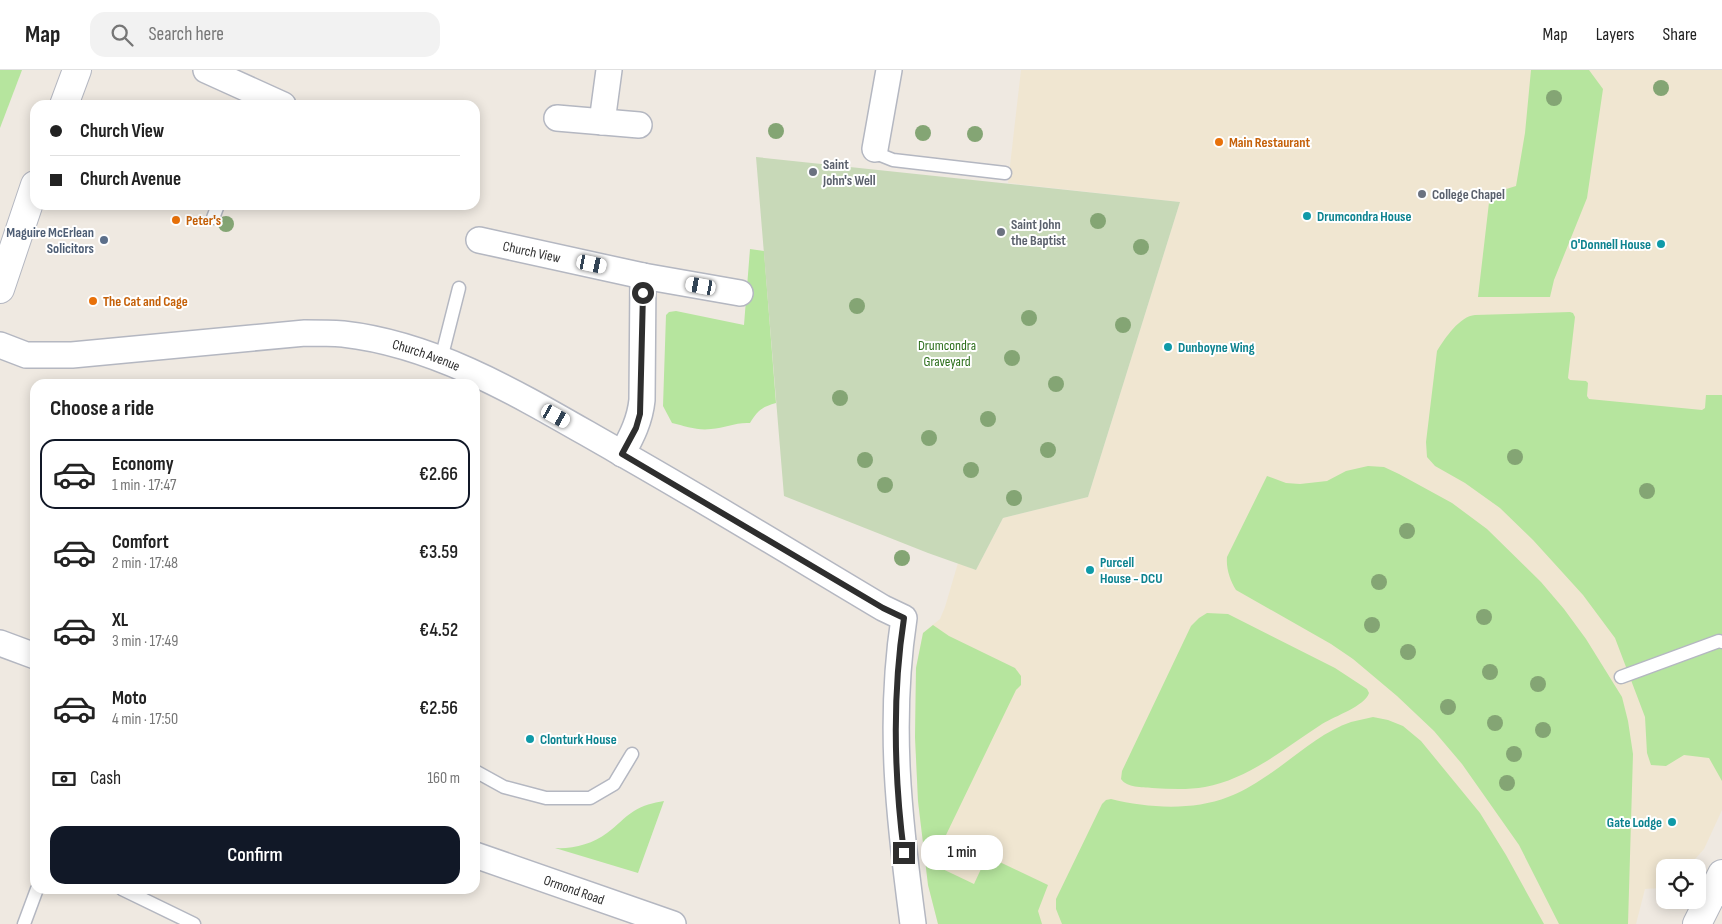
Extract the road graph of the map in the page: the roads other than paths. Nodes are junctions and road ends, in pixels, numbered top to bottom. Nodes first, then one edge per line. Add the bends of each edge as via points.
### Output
1 (78, 70) edge
2 (206, 70) edge
3 (609, 70) edge
4 (889, 70) edge
5 (66, 100) edge
6 (267, 100) edge
7 (557, 118) dead end
8 (602, 122) junction
9 (639, 125) dead end
10 (875, 149) joint
11 (1006, 173) dead end
12 (30, 200) edge
13 (216, 210) edge
14 (213, 218) dead end
15 (479, 240) dead end
16 (643, 276) junction
17 (459, 288) dead end
18 (0, 289) edge
19 (740, 293) dead end
20 (0, 344) edge
21 (441, 359) junction
22 (622, 454) junction
23 (1722, 642) edge
24 (0, 643) edge
25 (30, 654) edge
26 (1621, 677) dead end
27 (632, 754) dead end
28 (480, 774) edge
29 (480, 857) edge
30 (1722, 874) edge
31 (35, 894) edge
32 (132, 894) edge
33 (24, 924) edge
34 (194, 924) edge
35 (673, 924) edge
36 (912, 924) edge
37 (1697, 924) edge

1 - 5 main road
2 - 6 street
3 - 8 street
4 - 10 street
7 - 8 street
8 - 9 street
10 - 11 lane via 878,154 892,160
12 - 18 main road
13 - 14 lane
15 - 16 street, Church View
16 - 19 street, Church View
16 - 22 street via 642,400 636,428
17 - 21 lane
20 - 21 street, Church Avenue via 26,355 72,355 305,333 343,334
21 - 22 street, Church Avenue via 482,377
22 - 36 street, Church Avenue via 904,618 898,658 896,768
23 - 26 lane
24 - 25 street
27 - 28 lane via 614,784 590,798 546,798 504,787
29 - 35 street, Ormond Road
30 - 37 main road
31 - 33 lane
32 - 34 lane

